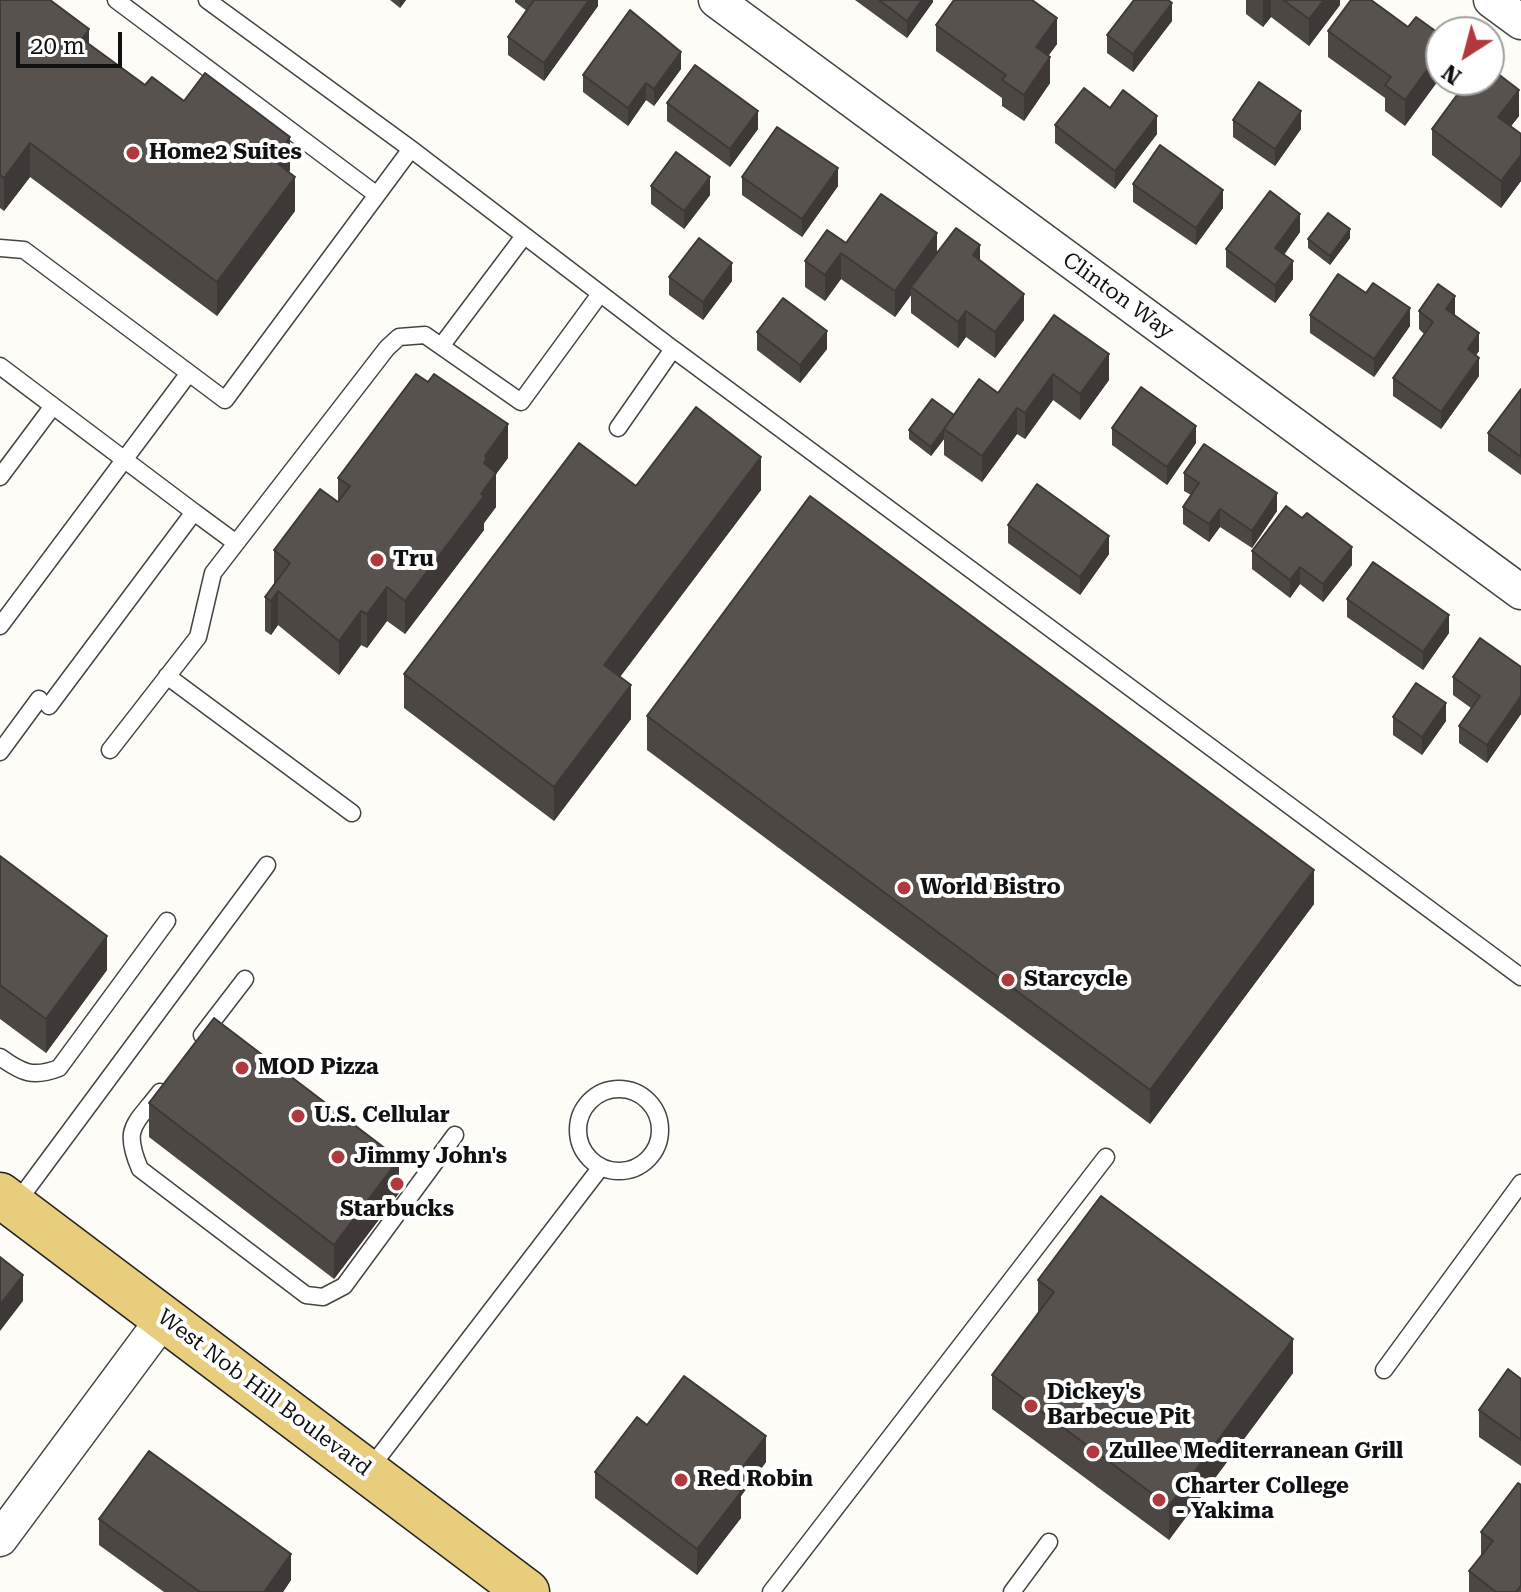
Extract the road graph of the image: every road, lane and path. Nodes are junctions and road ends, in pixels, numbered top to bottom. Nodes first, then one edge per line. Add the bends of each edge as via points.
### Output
1 (116, 0) edge
2 (207, 0) edge
3 (716, 0) edge
4 (1491, 0) edge
5 (1521, 22) edge
6 (411, 149) junction
7 (377, 195) junction
8 (524, 236) junction
9 (0, 248) edge
10 (600, 294) junction
11 (442, 345) junction
12 (673, 349) junction
13 (0, 366) edge
14 (189, 373) junction
15 (53, 406) junction
16 (618, 428) dead end
17 (125, 459) junction
18 (0, 477) edge
19 (194, 512) junction
20 (236, 543) junction
21 (1521, 592) edge
22 (0, 626) edge
23 (167, 676) junction
24 (110, 750) dead end
25 (0, 752) edge
26 (352, 813) dead end
27 (267, 865) dead end
28 (167, 921) dead end
29 (1521, 977) edge
30 (245, 979) dead end
31 (189, 1052) edge
32 (0, 1057) edge
33 (171, 1077) edge
34 (455, 1135) dead end
35 (1106, 1157) dead end
36 (601, 1167) junction
37 (1521, 1183) edge
38 (7, 1200) edge
39 (164, 1318) junction
40 (1384, 1370) dead end
41 (368, 1471) junction
42 (0, 1539) edge
43 (1049, 1542) dead end
44 (527, 1592) edge
45 (771, 1592) edge
46 (1012, 1592) edge

1 - 7 lane
2 - 6 lane
3 - 21 street, Clinton Way
4 - 5 street
6 - 7 lane
6 - 8 lane
7 - 14 lane via 225,400
8 - 10 lane
8 - 11 lane
9 - 14 lane via 24,250
10 - 11 lane via 521,402
10 - 12 lane
11 - 20 lane via 413,335 399,337 387,348
12 - 16 lane
12 - 29 lane
13 - 15 lane
14 - 17 lane
15 - 17 lane
15 - 18 lane
17 - 19 lane
17 - 22 lane
19 - 20 lane
19 - 25 lane
20 - 23 lane via 213,573 198,637
23 - 24 lane
23 - 26 lane
27 - 38 lane
28 - 32 lane via 59,1068 40,1075 21,1073
30 - 31 lane
33 - 34 lane via 134,1126 129,1143 140,1169 306,1295 323,1297 344,1286
35 - 45 lane
36 - 36 lane via 628,1170 641,1165 658,1143 658,1115 639,1095 614,1089 591,1100 583,1111 578,1136 590,1159
36 - 41 lane
37 - 40 lane
38 - 39 main road, West Nob Hill Boulevard
39 - 41 main road, West Nob Hill Boulevard
39 - 42 street
41 - 44 main road, West Nob Hill Boulevard
43 - 46 lane

